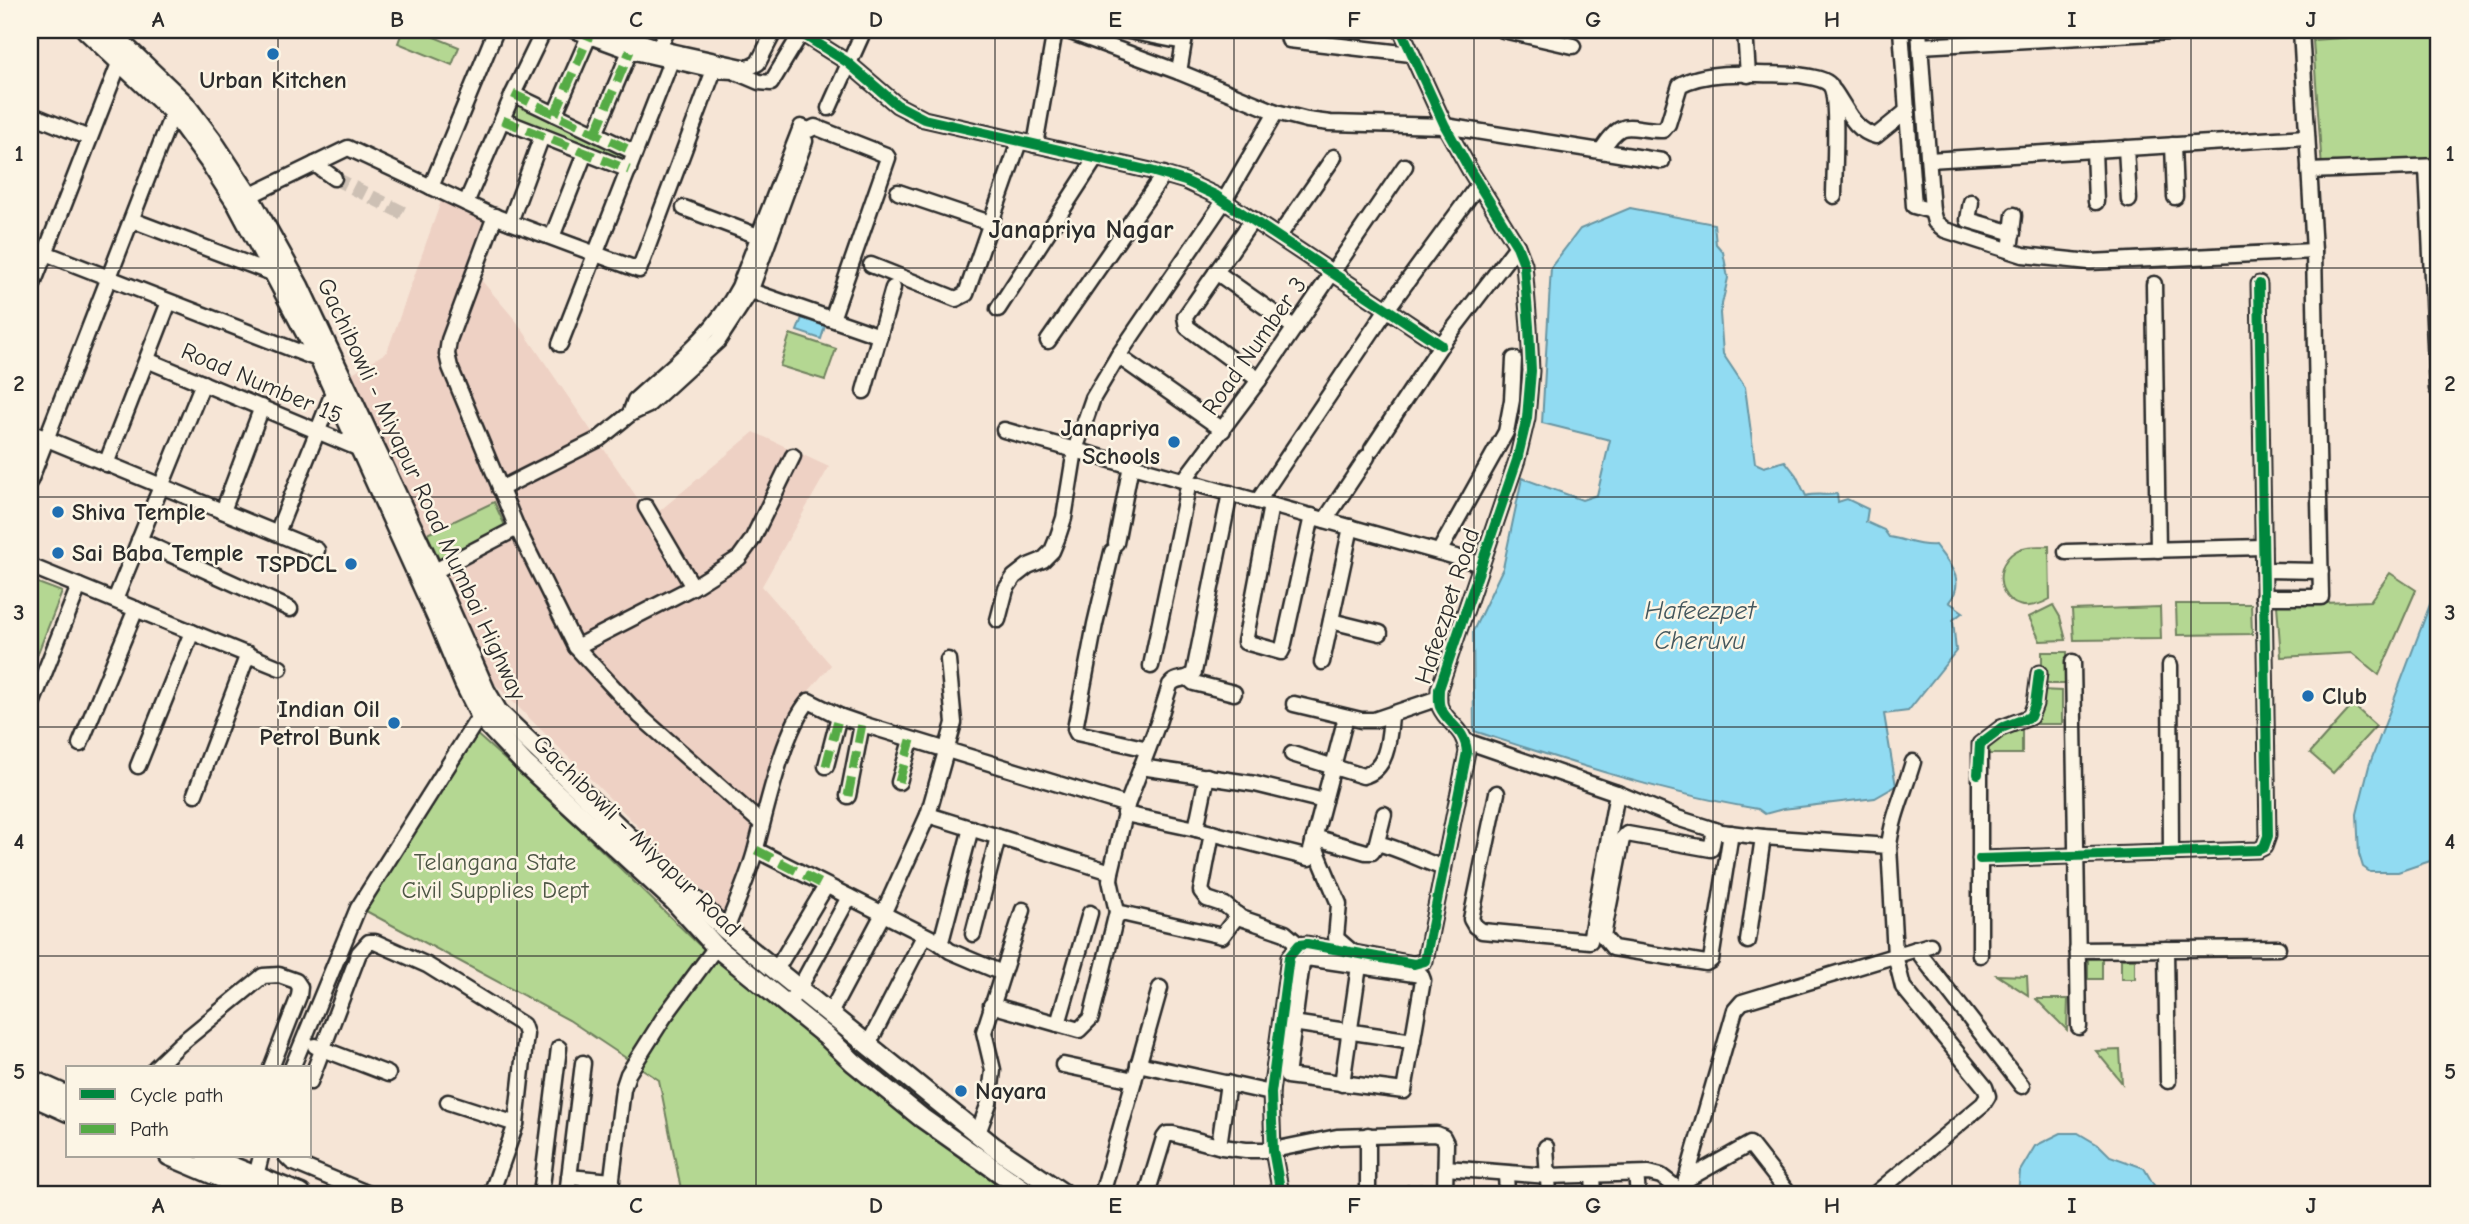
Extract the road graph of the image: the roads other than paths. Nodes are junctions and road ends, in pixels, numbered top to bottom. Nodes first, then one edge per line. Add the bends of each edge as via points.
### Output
1 (86, 30) edge
2 (108, 30) edge
3 (496, 30) edge
4 (544, 30) edge
5 (573, 30) edge
6 (605, 30) edge
7 (668, 30) edge
8 (775, 30) edge
9 (864, 30) edge
10 (1055, 30) edge
11 (1065, 30) edge
12 (1124, 30) edge
13 (1286, 30) edge
14 (1401, 30) edge
15 (1503, 30) edge
16 (1745, 30) edge
17 (1901, 30) edge
18 (1919, 30) edge
19 (2207, 30) edge
20 (2301, 30) edge
21 (802, 32) edge
22 (589, 36) junction
23 (1185, 36) edge
24 (1573, 46) dead end
25 (658, 48) junction
26 (1920, 49) junction
27 (630, 51) junction
28 (1903, 53) junction
29 (1411, 54) junction
30 (120, 61) junction
31 (671, 61) junction
32 (849, 64) junction
33 (714, 70) junction
34 (1179, 72) junction
35 (1748, 75) junction
36 (1833, 89) junction
37 (513, 94) junction
38 (829, 108) dead end
39 (1908, 110) junction
40 (1276, 112) junction
41 (173, 113) junction
42 (30, 114) edge
43 (555, 114) junction
44 (502, 120) junction
45 (1446, 126) junction
46 (809, 130) junction
47 (596, 132) junction
48 (542, 136) junction
49 (2307, 137) junction
50 (89, 138) junction
51 (1019, 142) junction
52 (1035, 145) junction
53 (2173, 145) junction
54 (2126, 148) junction
55 (2094, 150) junction
56 (1601, 151) junction
57 (634, 152) junction
58 (585, 153) junction
59 (1334, 157) dead end
60 (1096, 158) junction
61 (1662, 160) dead end
62 (1929, 160) junction
63 (315, 164) junction
64 (1405, 166) dead end
65 (2433, 166) edge
66 (629, 170) junction
67 (2309, 171) junction
68 (1164, 174) junction
69 (334, 178) tunnel mouth
70 (1478, 185) junction
71 (430, 187) junction
72 (898, 192) dead end
73 (249, 196) junction
74 (1834, 196) dead end
75 (2175, 197) dead end
76 (2129, 200) dead end
77 (1224, 201) junction
78 (1971, 202) dead end
79 (2096, 202) dead end
80 (466, 203) junction
81 (684, 208) dead end
82 (1932, 211) junction
83 (2014, 215) dead end
84 (495, 216) junction
85 (1254, 219) junction
86 (132, 220) junction
87 (510, 222) junction
88 (990, 223) junction
89 (2012, 233) junction
90 (758, 236) junction
91 (1279, 236) junction
92 (552, 237) junction
93 (1517, 246) junction
94 (2009, 251) junction
95 (2314, 251) junction
96 (45, 253) junction
97 (595, 254) junction
98 (871, 265) dead end
99 (1216, 272) junction
100 (1333, 274) junction
101 (277, 275) junction
102 (108, 278) junction
103 (2154, 284) dead end
104 (2259, 284) dead end
105 (893, 288) dead end
106 (745, 289) junction
107 (30, 292) edge
108 (169, 302) junction
109 (998, 309) dead end
110 (1387, 309) junction
111 (832, 319) junction
112 (1295, 328) junction
113 (880, 336) junction
114 (1048, 341) dead end
115 (560, 344) dead end
116 (1441, 345) junction
117 (1118, 356) junction
118 (1514, 359) dead end
119 (147, 360) junction
120 (320, 360) junction
121 (1259, 380) junction
122 (204, 383) junction
123 (2437, 389) dead end
124 (334, 390) junction
125 (864, 391) dead end
126 (262, 407) junction
127 (1004, 430) dead end
128 (1223, 430) junction
129 (318, 431) junction
130 (30, 432) edge
131 (46, 439) junction
132 (360, 449) junction
133 (1075, 450) junction
134 (793, 456) dead end
135 (106, 464) junction
136 (1131, 466) junction
137 (30, 481) edge
138 (1186, 481) junction
139 (161, 486) junction
140 (500, 489) junction
141 (1230, 493) junction
142 (1264, 503) junction
143 (646, 507) dead end
144 (223, 511) junction
145 (1319, 518) junction
146 (1351, 527) junction
147 (517, 528) junction
148 (277, 533) junction
149 (139, 540) junction
150 (2263, 547) junction
151 (317, 550) dead end
152 (2158, 550) junction
153 (1439, 552) junction
154 (2066, 552) dead end
155 (1481, 564) junction
156 (30, 566) edge
157 (2263, 570) junction
158 (433, 572) junction
159 (2321, 572) junction
160 (79, 586) junction
161 (693, 587) junction
162 (2263, 597) junction
163 (114, 600) junction
164 (136, 609) junction
165 (290, 609) dead end
166 (998, 620) dead end
167 (1331, 621) junction
168 (192, 632) junction
169 (1381, 633) dead end
170 (576, 647) junction
171 (248, 654) junction
172 (948, 660) dead end
173 (1322, 662) dead end
174 (2073, 662) dead end
175 (2170, 664) dead end
176 (1151, 666) dead end
177 (280, 668) dead end
178 (1188, 678) junction
179 (2021, 686) dead end
180 (1234, 693) dead end
181 (1439, 698) junction
182 (1294, 704) dead end
183 (30, 709) edge
184 (480, 715) junction
185 (839, 716) junction
186 (1391, 716) junction
187 (1346, 717) junction
188 (862, 724) junction
189 (911, 740) junction
190 (1466, 741) junction
191 (80, 744) dead end
192 (1148, 749) junction
193 (946, 751) junction
194 (1292, 754) dead end
195 (1913, 762) dead end
196 (138, 766) dead end
197 (826, 766) dead end
198 (1141, 767) junction
199 (1332, 768) junction
200 (1207, 776) junction
201 (899, 782) dead end
202 (1497, 793) dead end
203 (1618, 793) junction
204 (195, 794) dead end
205 (848, 796) dead end
206 (1324, 801) junction
207 (1126, 810) junction
208 (1384, 814) dead end
209 (928, 815) junction
210 (761, 823) junction
211 (971, 828) junction
212 (1196, 828) junction
213 (1715, 830) junction
214 (1212, 833) junction
215 (1731, 833) junction
216 (998, 837) junction
217 (1763, 838) junction
218 (1314, 839) junction
219 (1377, 843) junction
220 (1889, 846) junction
221 (756, 849) junction
222 (2171, 853) junction
223 (2076, 856) junction
224 (1980, 859) junction
225 (1444, 868) junction
226 (1111, 872) junction
227 (661, 879) junction
228 (826, 886) junction
229 (849, 897) junction
230 (1023, 910) dead end
231 (1117, 912) junction
232 (1090, 913) dead end
233 (883, 914) junction
234 (1238, 915) junction
235 (726, 930) junction
236 (973, 934) dead end
237 (930, 939) junction
238 (1748, 942) dead end
239 (1299, 945) junction
240 (716, 947) junction
241 (2278, 948) dead end
242 (2166, 949) junction
243 (2077, 950) junction
244 (1351, 951) junction
245 (1895, 955) junction
246 (1980, 955) dead end
247 (1295, 962) junction
248 (1359, 966) junction
249 (776, 970) junction
250 (1002, 973) junction
251 (1160, 988) dead end
252 (799, 989) junction
253 (787, 1005) junction
254 (991, 1005) junction
255 (828, 1013) junction
256 (1287, 1022) junction
257 (1058, 1024) junction
258 (2079, 1027) dead end
259 (1350, 1032) junction
260 (285, 1034) junction
261 (302, 1041) junction
262 (1413, 1041) junction
263 (868, 1045) junction
264 (559, 1048) dead end
265 (323, 1049) junction
266 (583, 1063) dead end
267 (1138, 1064) junction
268 (1063, 1065) dead end
269 (157, 1066) edge
270 (272, 1066) edge
271 (293, 1066) edge
272 (388, 1074) dead end
273 (312, 1077) edge
274 (30, 1079) edge
275 (1134, 1080) junction
276 (2168, 1081) dead end
277 (1228, 1083) junction
278 (1342, 1084) junction
279 (2022, 1086) dead end
280 (1271, 1093) junction
281 (30, 1094) edge
282 (66, 1095) edge
283 (448, 1102) dead end
284 (66, 1110) edge
285 (516, 1124) junction
286 (978, 1132) junction
287 (1368, 1135) junction
288 (1219, 1146) junction
289 (1546, 1147) dead end
290 (1273, 1150) junction
291 (175, 1158) edge
292 (209, 1158) edge
293 (260, 1158) edge
294 (288, 1158) edge
295 (1446, 1168) junction
296 (1506, 1174) junction
297 (1636, 1174) junction
298 (1593, 1175) junction
299 (1548, 1176) junction
300 (569, 1177) junction
301 (250, 1185) edge
302 (611, 1188) edge
303 (1684, 1189) edge
304 (1445, 1193) edge
305 (301, 1194) edge
306 (369, 1194) edge
307 (491, 1194) edge
308 (541, 1194) edge
309 (567, 1194) edge
310 (1030, 1194) edge
311 (1064, 1194) edge
312 (1102, 1194) edge
313 (1147, 1194) edge
314 (1281, 1194) edge
315 (1368, 1194) edge
316 (1408, 1194) edge
317 (1507, 1194) edge
318 (1549, 1194) edge
319 (1594, 1194) edge
320 (1637, 1194) edge
321 (1788, 1194) edge
322 (1875, 1194) edge

1 - 30 main road, Gachibowli - Miyapur Road
2 - 73 main road, Gachibowli - Miyapur Road Mumbai Highway via 184,103
3 - 71 street
4 - 37 street
5 - 22 street
6 - 25 street
7 - 25 street
8 - 25 street via 758,63 748,68
9 - 32 street
10 - 52 street
11 - 34 street
12 - 23 street
13 - 29 street via 1289,40
14 - 29 street, Hafeezpet Road
15 - 24 street
16 - 35 street
17 - 28 street
18 - 26 street
19 - 26 street
20 - 49 street
21 - 32 street
21 - 33 street via 771,83
22 - 27 street
22 - 43 street
23 - 34 street
26 - 28 street
26 - 62 street
27 - 31 street
27 - 47 street
28 - 39 street
29 - 45 street, Hafeezpet Road
30 - 41 main road, Gachibowli - Miyapur Road
30 - 50 street
31 - 33 street
31 - 57 street
32 - 38 street
32 - 51 street via 897,105 924,119
33 - 97 street via 639,270
34 - 40 street
35 - 36 street via 1799,75 1828,83
35 - 56 street via 1690,79 1679,85 1663,130 1627,126 1616,130
36 - 39 street via 1864,133 1875,136
36 - 74 street
37 - 43 street
37 - 44 street
39 - 82 street via 1914,206
40 - 45 street via 1330,123
40 - 77 street
41 - 86 street
41 - 101 main road, Gachibowli - Miyapur Road via 230,193
42 - 50 street
43 - 47 street
44 - 48 street
44 - 80 street
45 - 56 street
45 - 70 street, Hafeezpet Road
46 - 90 street via 801,127
46 - 106 street
46 - 111 street via 815,127 888,158
47 - 57 street
48 - 58 street
48 - 87 street
49 - 53 street
49 - 67 street
50 - 96 street
51 - 52 street
51 - 88 street
52 - 60 street
53 - 54 street
53 - 75 street
54 - 55 street
54 - 76 street
55 - 62 street
55 - 79 street
56 - 61 street
57 - 66 street
58 - 66 street
58 - 92 street
59 - 91 street
60 - 68 street
60 - 109 street
62 - 82 street
63 - 69 street
63 - 71 street via 348,148
63 - 73 street
64 - 100 street, Road Number 3
65 - 67 street
65 - 123 street
66 - 97 street
67 - 95 street
68 - 77 street
68 - 114 street
70 - 93 street, Hafeezpet Road
70 - 110 street
71 - 80 street
72 - 88 street
73 - 158 main road, Gachibowli - Miyapur Road Mumbai Highway via 299,286
77 - 85 street
77 - 117 street
78 - 89 street via 1968,220
80 - 84 street
81 - 90 street
82 - 94 street via 1935,222 1945,230
83 - 89 street
84 - 87 street
84 - 140 street via 447,354
85 - 91 street
85 - 99 street
86 - 101 street
86 - 102 street
87 - 92 street
88 - 98 street via 961,298
89 - 94 street
90 - 106 street
91 - 100 street
92 - 97 street
93 - 116 street
93 - 155 street, Hafeezpet Road via 1524,264 1529,327 1527,418 1504,503
94 - 95 street via 2090,262
95 - 159 street
96 - 102 street
96 - 107 street
97 - 115 street
99 - 112 street
99 - 121 street via 1184,321 1186,327
100 - 110 street
100 - 112 street, Road Number 3
101 - 120 main road, Gachibowli - Miyapur Road
102 - 108 street
102 - 131 street
103 - 152 street
104 - 150 street
105 - 113 street
106 - 111 street
106 - 140 street via 718,341 647,406 598,439
108 - 119 street
108 - 120 street
110 - 116 street
110 - 142 street
111 - 113 street
112 - 121 street, Road Number 3
113 - 125 street
116 - 145 street
117 - 128 street
117 - 133 street via 1093,398
118 - 153 street via 1506,432
119 - 122 street, Road Number 15
119 - 135 street
120 - 124 main road, Gachibowli - Miyapur Road
121 - 128 street, Road Number 3
122 - 126 street, Road Number 15
122 - 139 street
124 - 129 street
124 - 132 main road, Gachibowli - Miyapur Road
126 - 129 street, Road Number 15
126 - 144 street
127 - 133 street
128 - 138 street, Road Number 3
129 - 132 street, Road Number 15
129 - 148 street
130 - 131 street
131 - 135 street
131 - 137 street
132 - 184 main road, Gachibowli - Miyapur Road
133 - 136 street
133 - 166 street via 1065,518 1052,551 1014,577
134 - 161 street via 739,558
135 - 139 street
136 - 138 street
136 - 192 street via 1075,729
138 - 141 street
138 - 176 street
139 - 144 street
139 - 149 street
140 - 147 street
141 - 142 street
141 - 178 street via 1194,672
142 - 145 street
142 - 145 street via 1245,642 1282,652
143 - 161 street
144 - 148 street
145 - 146 street
146 - 153 street
146 - 167 street
147 - 158 street
147 - 170 street
148 - 151 street
149 - 163 street
149 - 165 street
150 - 152 street
150 - 157 street
152 - 154 street
153 - 155 street
155 - 181 street, Hafeezpet Road
156 - 160 street
157 - 159 street
157 - 162 street
158 - 227 main road, Gachibowli - Miyapur Road Mumbai Highway via 498,712
159 - 162 street via 2321,597
160 - 163 street
160 - 183 street
161 - 170 street
162 - 222 street via 2266,843 2258,850
163 - 164 street
164 - 168 street
164 - 191 street
167 - 169 street
167 - 173 street
168 - 171 street
168 - 196 street
170 - 210 street via 640,716
171 - 177 street
171 - 204 street
172 - 193 street via 954,723
174 - 223 street
175 - 222 street
178 - 180 street
178 - 192 street via 1171,682
179 - 224 street via 2038,680 2030,717 2001,728 1980,744
181 - 186 street
181 - 190 street, Hafeezpet Road
182 - 187 street
184 - 227 main road, Gachibowli - Miyapur Road via 524,763
184 - 261 street via 358,908
185 - 188 street
185 - 197 street
185 - 210 street via 809,701 804,706
186 - 187 street via 1374,720
186 - 199 street via 1382,761 1372,774
187 - 199 street
188 - 189 street
188 - 205 street
189 - 193 street
189 - 201 street
190 - 203 street
190 - 225 street
192 - 198 street
193 - 207 street
193 - 209 street
194 - 199 street
195 - 220 street via 1891,826
198 - 200 street
198 - 207 street
199 - 206 street
200 - 206 street
200 - 212 street
202 - 203 street via 1471,919 1475,926 1590,942
203 - 213 street
206 - 218 street
207 - 212 street
207 - 226 street
208 - 219 street
209 - 211 street
209 - 233 street
210 - 221 street
211 - 216 street
211 - 237 street via 942,938
212 - 214 street
213 - 215 street
213 - 215 street via 1711,849 1627,834 1622,839 1603,936 1613,948 1706,963 1711,960
214 - 218 street via 1309,858
214 - 234 street via 1201,891
215 - 217 street
216 - 226 street
216 - 236 street
217 - 220 street
217 - 238 street
218 - 219 street via 1366,852 1373,852
218 - 244 street via 1339,904 1336,938
219 - 225 street
220 - 245 street
221 - 228 street
221 - 235 street
222 - 223 street
223 - 224 street
223 - 243 street
224 - 246 street
225 - 244 street via 1425,961 1414,964
226 - 231 street
227 - 235 main road, Gachibowli - Miyapur Road Mumbai Highway
227 - 240 main road, Gachibowli - Miyapur Road
228 - 229 street
228 - 249 street
229 - 233 street
229 - 252 street
230 - 250 street
231 - 234 street via 1222,936
231 - 257 street via 1091,1018 1079,1030
232 - 257 street
233 - 237 street
233 - 255 street
234 - 239 street via 1285,933
235 - 249 main road, Gachibowli - Miyapur Road Mumbai Highway
237 - 250 street
237 - 263 street
239 - 244 street
239 - 247 street via 1294,949
240 - 253 main road, Gachibowli - Miyapur Road
240 - 302 street via 628,1074
241 - 242 street
242 - 243 street
242 - 276 street
243 - 258 street
245 - 279 street via 1923,947
245 - 303 street via 1742,1002 1735,1010
245 - 322 street via 1903,987 1988,1096
247 - 248 street via 1307,958
247 - 256 street
248 - 259 street
248 - 262 street via 1422,975
249 - 252 main road, Gachibowli - Miyapur Road Mumbai Highway
250 - 254 street
251 - 267 street
252 - 253 street
252 - 255 main road, Gachibowli - Miyapur Road Mumbai Highway
253 - 310 main road, Gachibowli - Miyapur Road via 922,1118
254 - 257 street
254 - 286 street via 984,1032 993,1070 989,1102
255 - 263 main road, Gachibowli - Miyapur Road Mumbai Highway
256 - 259 street
256 - 278 street via 1287,1076
256 - 280 street
259 - 262 street
259 - 278 street
260 - 261 street
260 - 269 street via 300,987 296,981 269,974
260 - 270 street
261 - 265 street
261 - 271 street
262 - 278 street via 1404,1091
263 - 286 main road, Gachibowli - Miyapur Road Mumbai Highway
264 - 308 street
265 - 272 street
265 - 273 street
265 - 285 street via 359,953 375,942 427,965 523,1025 526,1034
266 - 300 street
267 - 275 street
267 - 277 street
268 - 275 street
274 - 282 main road
275 - 312 street
277 - 280 street
277 - 288 street
280 - 290 street
281 - 284 main road
283 - 285 street
285 - 307 street
286 - 311 main road, Gachibowli - Miyapur Road Mumbai Highway
287 - 290 street
287 - 295 street via 1437,1134 1446,1143
287 - 315 street
288 - 290 street
288 - 313 street via 1167,1134
289 - 299 street
290 - 314 street
291 - 301 main road
292 - 301 main road
293 - 301 street
294 - 306 street
295 - 296 street
295 - 304 street
296 - 299 street
296 - 317 street
297 - 298 street
297 - 303 street via 1661,1176
297 - 320 street
298 - 299 street
298 - 319 street
299 - 318 street
300 - 302 street
300 - 309 street
301 - 305 main road
303 - 321 street via 1750,1144
304 - 316 street

